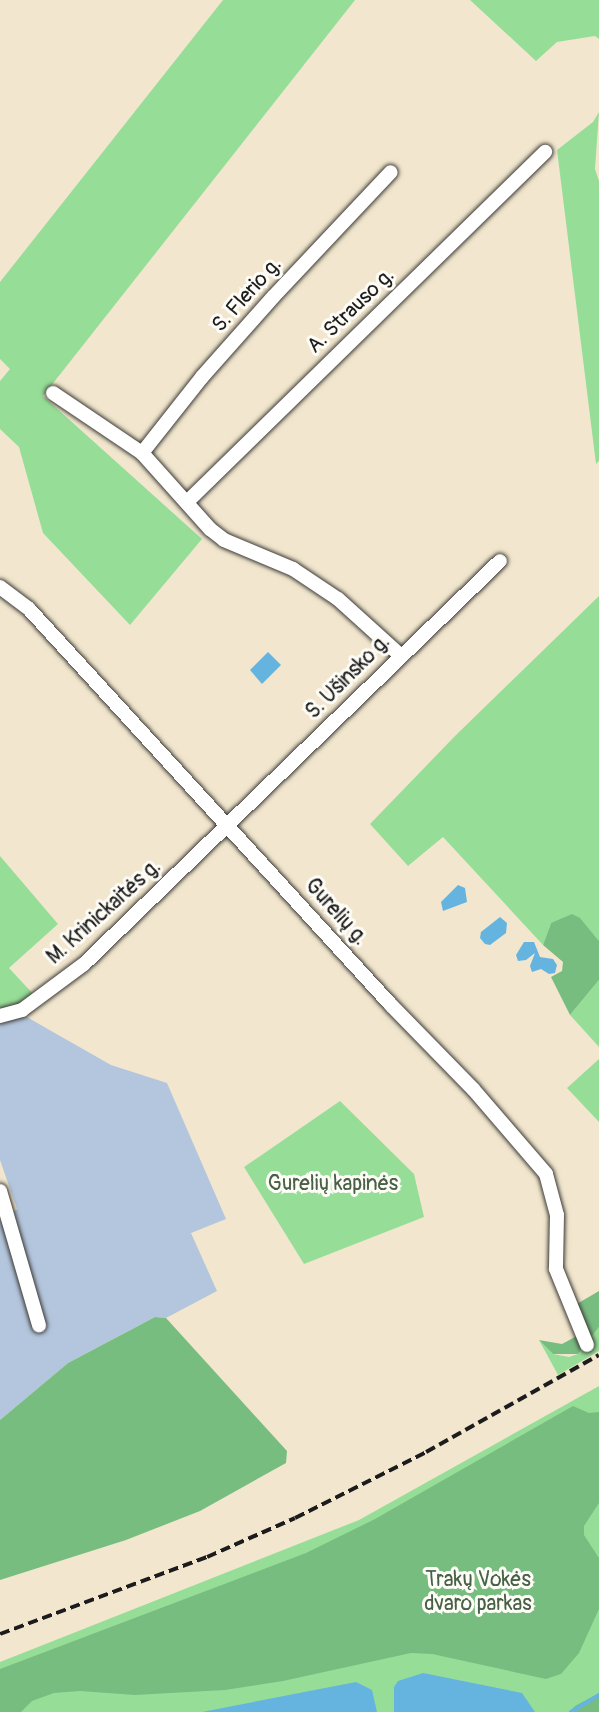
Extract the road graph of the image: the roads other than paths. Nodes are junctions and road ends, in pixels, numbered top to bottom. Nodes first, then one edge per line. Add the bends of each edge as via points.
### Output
1 (545, 152) dead end
2 (391, 172) dead end
3 (53, 393) dead end
4 (142, 453) junction
5 (187, 502) junction
6 (500, 561) dead end
7 (0, 587) edge
8 (400, 655) junction
9 (228, 826) junction
10 (0, 1016) edge
11 (0, 1191) edge
12 (39, 1325) dead end
13 (587, 1346) dead end

1 - 5 street, A. Strauso g.
2 - 4 street, S. Flerio g. via 256,316
3 - 4 street
4 - 5 street
5 - 8 street via 224,540 293,569 338,599
6 - 8 street, S. Ušinsko g.
7 - 9 street, Gurelių g. via 30,609
8 - 9 street, S. Ušinsko g.
9 - 10 street, M. Krinickaitės g. via 84,964 22,1010
9 - 13 street, Gurelių g. via 546,1174 557,1215 556,1269
11 - 12 street

